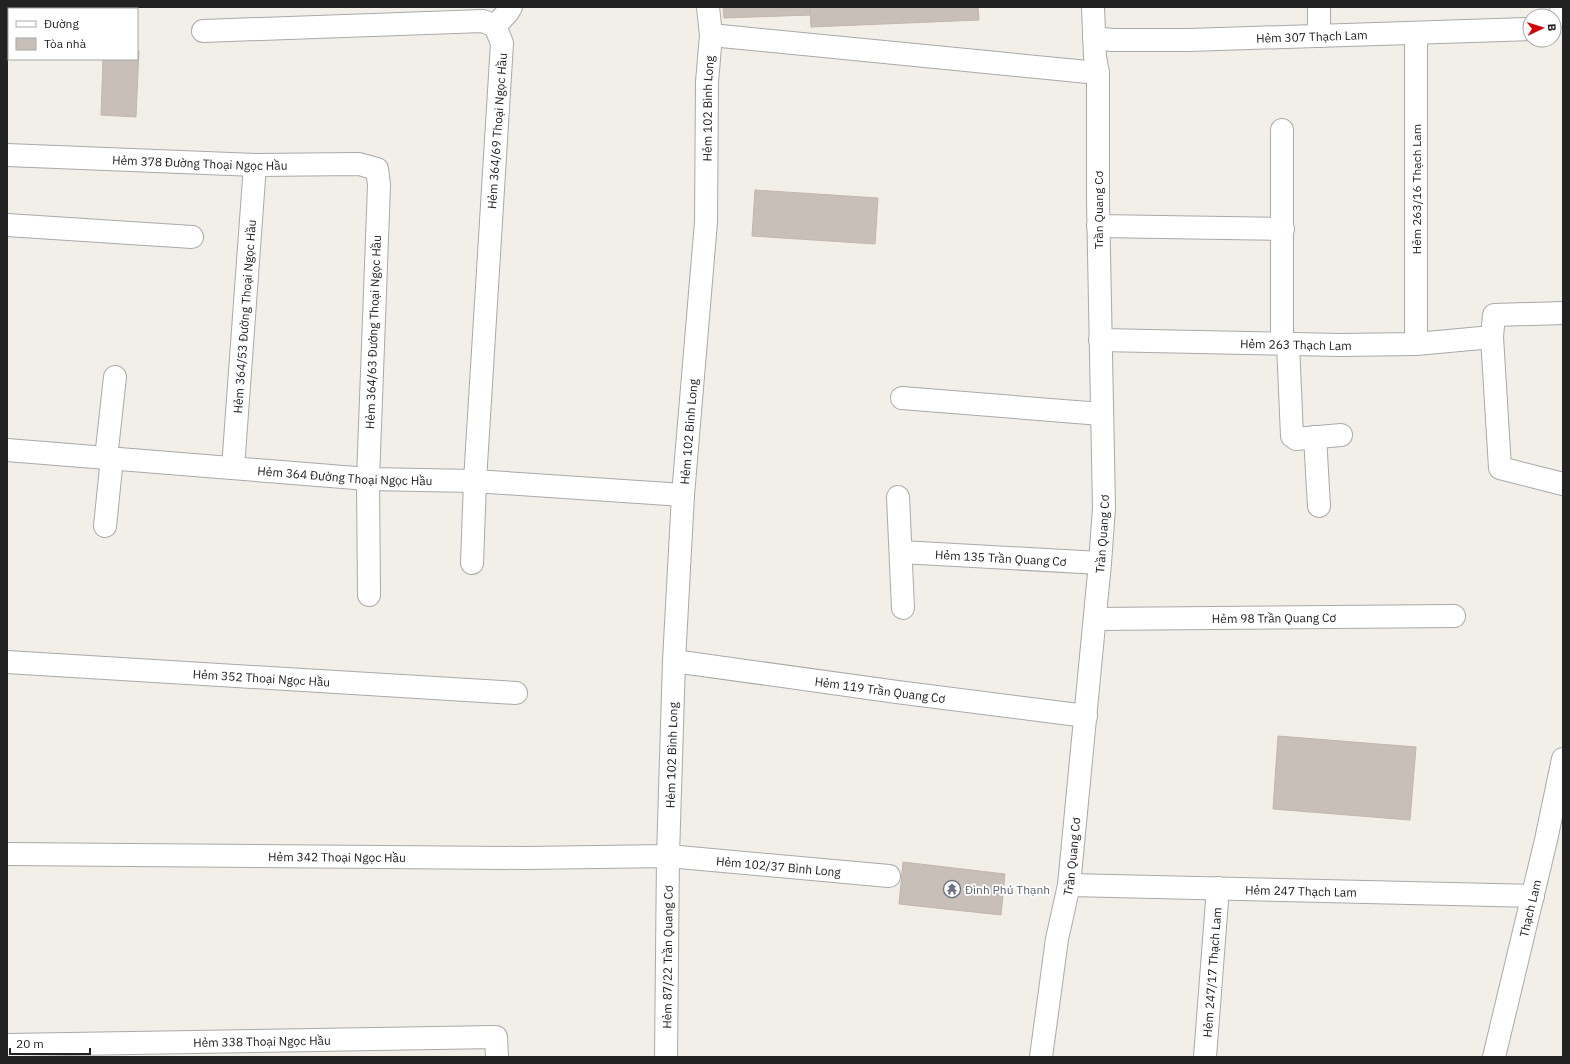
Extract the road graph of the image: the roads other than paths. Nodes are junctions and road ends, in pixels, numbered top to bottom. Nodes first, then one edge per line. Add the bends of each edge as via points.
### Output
1 (511, 7) edge
2 (708, 7) edge
3 (1093, 7) edge
4 (1319, 7) edge
5 (1561, 7) edge
6 (1563, 16) edge
7 (495, 26) junction
8 (1522, 30) edge
9 (203, 31) dead end
10 (1416, 33) junction
11 (711, 35) junction
12 (1319, 36) junction
13 (1094, 38) junction
14 (1098, 73) junction
15 (1282, 130) dead end
16 (7, 155) edge
17 (255, 165) junction
18 (379, 185) joint
19 (7, 226) edge
20 (1098, 226) junction
21 (1283, 230) junction
22 (192, 237) dead end
23 (1563, 313) edge
24 (1492, 337) junction
25 (1100, 340) junction
26 (1285, 344) junction
27 (1416, 344) junction
28 (115, 377) dead end
29 (902, 398) dead end
30 (1101, 414) junction
31 (1341, 435) dead end
32 (1315, 437) junction
33 (7, 450) edge
34 (109, 458) junction
35 (233, 468) junction
36 (368, 479) junction
37 (475, 481) junction
38 (1563, 484) edge
39 (682, 495) junction
40 (898, 497) dead end
41 (1319, 506) dead end
42 (105, 526) dead end
43 (900, 552) junction
44 (472, 563) dead end
45 (1100, 563) junction
46 (369, 595) dead end
47 (903, 608) dead end
48 (1454, 616) dead end
49 (1095, 620) junction
50 (674, 661) junction
51 (7, 662) edge
52 (516, 693) dead end
53 (1086, 716) junction
54 (1563, 759) edge
55 (1555, 842) edge
56 (7, 854) edge
57 (668, 856) junction
58 (889, 876) dead end
59 (1069, 886) junction
60 (1218, 888) junction
61 (1533, 896) junction
62 (7, 1045) edge
63 (496, 1057) edge
64 (666, 1057) edge
65 (1041, 1057) edge
66 (1205, 1057) edge
67 (1494, 1057) edge

1 - 7 street
2 - 11 street, Hẻm 102 Bình Long
3 - 13 street, Trần Quang Cơ
4 - 12 street
5 - 6 street
7 - 9 street via 483,21
7 - 37 street, Hẻm 364/69 Thoại Ngọc Hầu via 502,43
8 - 10 street, Hẻm 307 Thạch Lam
10 - 12 street, Hẻm 307 Thạch Lam
10 - 27 street, Hẻm 263/16 Thạch Lam
11 - 14 street
11 - 39 street, Hẻm 102 Bình Long via 707,82 706,222
12 - 13 street, Hẻm 307 Thạch Lam via 1189,40
13 - 14 street, Trần Quang Cơ
14 - 20 street, Trần Quang Cơ
15 - 21 street
16 - 17 street, Hẻm 378 Đường Thoại Ngọc Hầu
17 - 18 street, Hẻm 378 Đường Thoại Ngọc Hầu via 359,164 377,169
17 - 35 street, Hẻm 364/53 Đường Thoại Ngọc Hầu
18 - 36 street, Hẻm 364/63 Đường Thoại Ngọc Hầu
19 - 22 street
20 - 21 street
20 - 25 street, Trần Quang Cơ
21 - 26 street
23 - 24 street via 1494,315
24 - 27 street, Hẻm 263 Thạch Lam
24 - 38 street via 1500,468
25 - 26 street, Hẻm 263 Thạch Lam
25 - 30 street, Trần Quang Cơ
26 - 27 street, Hẻm 263 Thạch Lam
26 - 32 street via 1292,436 1296,439
28 - 34 street
29 - 30 street
30 - 45 street, Trần Quang Cơ via 1104,508
31 - 32 street
32 - 41 street
33 - 34 street, Hẻm 364 Đường Thoại Ngọc Hầu
34 - 35 street, Hẻm 364 Đường Thoại Ngọc Hầu
34 - 42 street
35 - 36 street, Hẻm 364 Đường Thoại Ngọc Hầu
36 - 37 street, Hẻm 364 Đường Thoại Ngọc Hầu
36 - 46 street, Hẻm 364/63 Đường Thoại Ngọc Hầu
37 - 39 street, Hẻm 364 Đường Thoại Ngọc Hầu
37 - 44 street, Hẻm 364/69 Thoại Ngọc Hầu
39 - 50 street, Hẻm 102 Bình Long
40 - 43 street
43 - 45 street, Hẻm 135 Trần Quang Cơ
43 - 47 street
45 - 49 street, Trần Quang Cơ
48 - 49 street, Hẻm 98 Trần Quang Cơ
49 - 53 street, Trần Quang Cơ
50 - 53 street, Hẻm 119 Trần Quang Cơ
50 - 57 street, Hẻm 102 Bình Long
51 - 52 street, Hẻm 352 Thoại Ngọc Hầu
53 - 59 street, Trần Quang Cơ
54 - 55 street, Thạch Lam
55 - 61 street, Thạch Lam
56 - 57 street, Hẻm 342 Thoại Ngọc Hầu via 525,858
57 - 58 street, Hẻm 102/37 Bình Long
57 - 64 street, Hẻm 87/22 Trần Quang Cơ
59 - 60 street, Hẻm 247 Thạch Lam
59 - 65 street, Trần Quang Cơ via 1057,939
60 - 61 street, Hẻm 247 Thạch Lam
60 - 66 street, Hẻm 247/17 Thạch Lam
61 - 67 street, Thạch Lam
62 - 63 street, Hẻm 338 Thoại Ngọc Hầu via 496,1037

